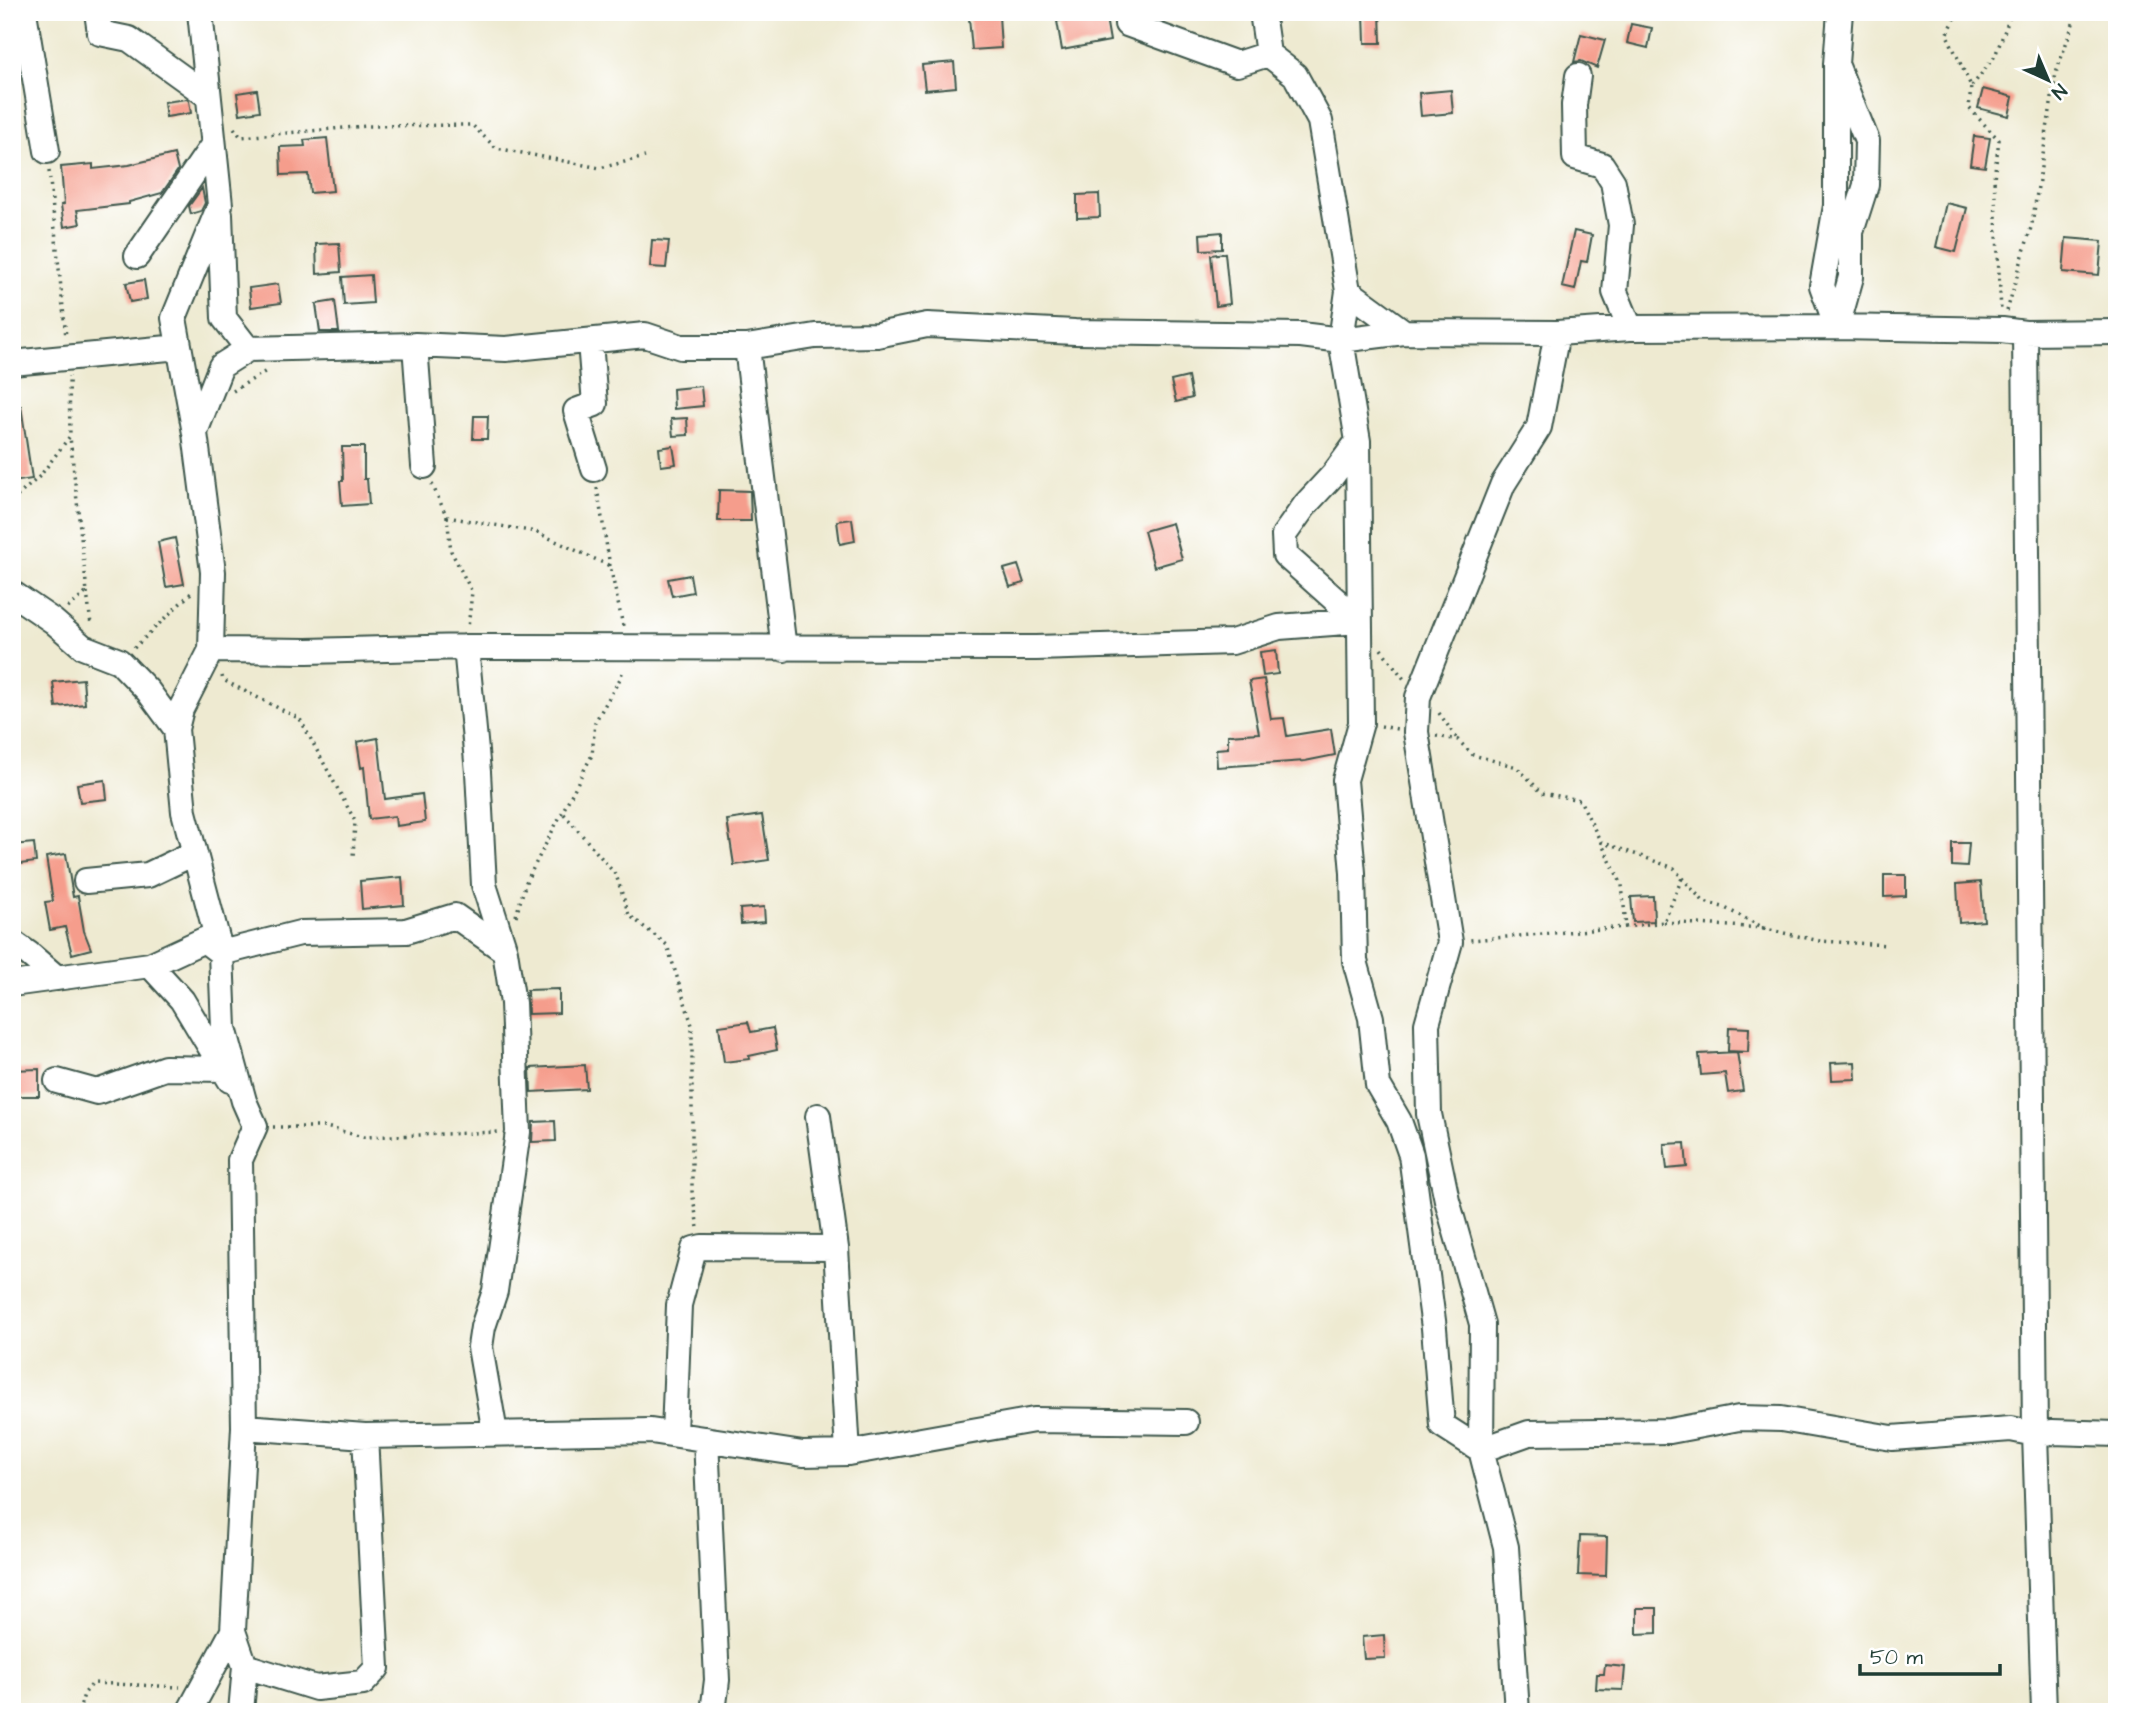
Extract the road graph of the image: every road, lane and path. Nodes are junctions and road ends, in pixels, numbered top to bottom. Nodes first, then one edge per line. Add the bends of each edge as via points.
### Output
1 (24, 12) edge
2 (97, 12) edge
3 (200, 12) edge
4 (1262, 12) edge
5 (1840, 12) edge
6 (1958, 12) edge
7 (2007, 12) edge
8 (2077, 12) edge
9 (1127, 24) dead end
10 (1268, 54) junction
11 (1578, 76) dead end
12 (1971, 86) junction
13 (208, 96) junction
14 (233, 126) dead end
15 (214, 145) junction
16 (47, 151) joint
17 (645, 157) dead end
18 (220, 205) junction
19 (137, 256) dead end
20 (1349, 291) junction
21 (1838, 327) junction
22 (1630, 328) junction
23 (1404, 332) junction
24 (2014, 332) junction
25 (2117, 332) edge
26 (1558, 333) junction
27 (1340, 340) junction
28 (590, 341) junction
29 (415, 345) junction
30 (179, 347) junction
31 (747, 347) junction
32 (248, 349) junction
33 (69, 357) junction
34 (12, 363) edge
35 (272, 368) dead end
36 (204, 409) junction
37 (195, 433) junction
38 (70, 436) junction
39 (1358, 441) junction
40 (424, 466) joint
41 (594, 469) joint
42 (12, 501) edge
43 (447, 517) junction
44 (610, 566) junction
45 (212, 572) junction
46 (87, 592) junction
47 (12, 593) edge
48 (53, 621) junction
49 (1359, 621) junction
50 (83, 647) junction
51 (466, 647) junction
52 (628, 648) junction
53 (784, 649) junction
54 (211, 650) junction
55 (120, 661) junction
56 (1361, 723) junction
57 (176, 729) junction
58 (1416, 732) junction
59 (564, 813) junction
60 (1601, 842) junction
61 (194, 853) junction
62 (353, 857) dead end
63 (1682, 878) junction
64 (86, 881) dead end
65 (516, 916) dead end
66 (1664, 922) junction
67 (1626, 927) junction
68 (1766, 929) junction
69 (12, 942) edge
70 (1450, 942) junction
71 (1888, 945) dead end
72 (506, 951) junction
73 (221, 953) junction
74 (150, 965) junction
75 (57, 978) junction
76 (12, 984) edge
77 (222, 1069) junction
78 (57, 1081) dead end
79 (244, 1101) junction
80 (1429, 1114) junction
81 (818, 1116) dead end
82 (255, 1126) junction
83 (518, 1132) junction
84 (1411, 1156) junction
85 (702, 1247) junction
86 (836, 1248) junction
87 (1186, 1422) dead end
88 (244, 1427) junction
89 (495, 1433) junction
90 (674, 1434) junction
91 (2035, 1434) junction
92 (2117, 1434) edge
93 (365, 1436) junction
94 (706, 1439) junction
95 (1481, 1450) junction
96 (848, 1453) junction
97 (233, 1632) junction
98 (245, 1666) junction
99 (203, 1688) junction
100 (79, 1712) edge
101 (189, 1712) edge
102 (241, 1712) edge
103 (713, 1712) edge
104 (1517, 1712) edge
105 (2044, 1712) edge

1 - 16 street
2 - 13 street via 100,33 129,39
3 - 13 street
4 - 10 street
5 - 21 street via 1836,64 1867,141 1866,185 1851,232 1851,277
6 - 12 path via 1947,34
7 - 12 path via 2010,17 1996,56
8 - 24 path via 2056,73
9 - 10 street via 1237,64
10 - 20 street via 1295,75 1320,121
11 - 22 street via 1575,157 1602,165 1613,182 1621,225 1615,292
12 - 24 path via 1969,108 1999,140 1994,178
13 - 15 street
14 - 17 path via 240,136 367,126 472,125 496,148 600,169
15 - 18 street
15 - 19 street
16 - 33 path
18 - 30 street via 174,318
18 - 32 street via 224,318
20 - 23 street
20 - 27 street
21 - 22 street
21 - 24 street
22 - 26 street
23 - 26 street
23 - 27 street
24 - 25 street
24 - 91 street
26 - 58 street via 1539,427 1503,484 1418,697
27 - 31 street via 1301,335 927,325 877,335 815,336
27 - 39 street
28 - 29 street via 506,349
28 - 31 street via 645,335 681,347
28 - 41 street via 595,404 576,411
29 - 32 street
29 - 40 street
30 - 33 street
30 - 37 street
31 - 53 street
32 - 36 street via 221,366
33 - 34 street
33 - 38 path
35 - 36 path
36 - 37 street
37 - 45 street
38 - 42 path via 40,476
38 - 46 path
39 - 49 street
39 - 49 street via 1284,535 1284,555
40 - 43 path
41 - 44 path
43 - 44 path via 536,532
43 - 51 path via 451,551 472,592
44 - 52 path
45 - 54 street
45 - 55 path
46 - 48 path
46 - 50 path via 93,636
47 - 48 street
48 - 50 street
49 - 53 street via 1279,627 1232,642
49 - 56 street
50 - 55 street
51 - 52 street
51 - 54 street
51 - 72 street via 484,885
52 - 53 street
52 - 59 path via 621,677 596,722 592,755
54 - 57 street via 181,709
54 - 62 path via 223,680 300,719 355,821
55 - 57 street
56 - 58 path
56 - 84 street via 1345,780 1355,961 1371,1018 1378,1085 1399,1121
57 - 61 street via 184,811
58 - 60 path via 1458,740 1473,755 1517,767 1542,793 1580,800
58 - 70 street
59 - 65 path via 526,882
59 - 85 path via 616,875 629,915 667,945 692,1025 692,1191
60 - 63 path via 1674,868
60 - 67 path via 1622,885
61 - 64 street via 148,875
61 - 73 street
63 - 66 path
63 - 68 path via 1704,902
66 - 67 path
66 - 68 path
67 - 70 path
68 - 71 path via 1820,941
69 - 75 street
70 - 80 street via 1427,1024
72 - 73 street via 455,916 406,931 300,933
72 - 83 street via 513,1003
73 - 74 street via 204,940
73 - 79 street via 224,1028
74 - 75 street
74 - 77 street via 181,1000
75 - 76 street
77 - 78 street via 165,1068 97,1092
77 - 79 street
79 - 82 street
80 - 84 street
80 - 95 street via 1447,1200 1482,1324
81 - 86 street
82 - 83 path via 326,1127 363,1137
82 - 88 street via 240,1160
83 - 89 street via 495,1291 480,1347
84 - 95 street via 1442,1425
85 - 86 street
85 - 90 street via 694,1249 691,1256 679,1305
86 - 96 street
87 - 96 street via 1034,1420
88 - 93 street
88 - 97 street
89 - 90 street
89 - 93 street
90 - 94 street
91 - 92 street
91 - 95 street via 2011,1429 1892,1438 1781,1419 1739,1418 1670,1431 1530,1433
91 - 105 street
93 - 98 street via 377,1668 363,1684 316,1688
94 - 96 street via 803,1454
94 - 103 street via 717,1680
95 - 104 street via 1506,1547
97 - 98 street
97 - 99 street
98 - 102 street
99 - 100 path via 93,1683
99 - 101 street

